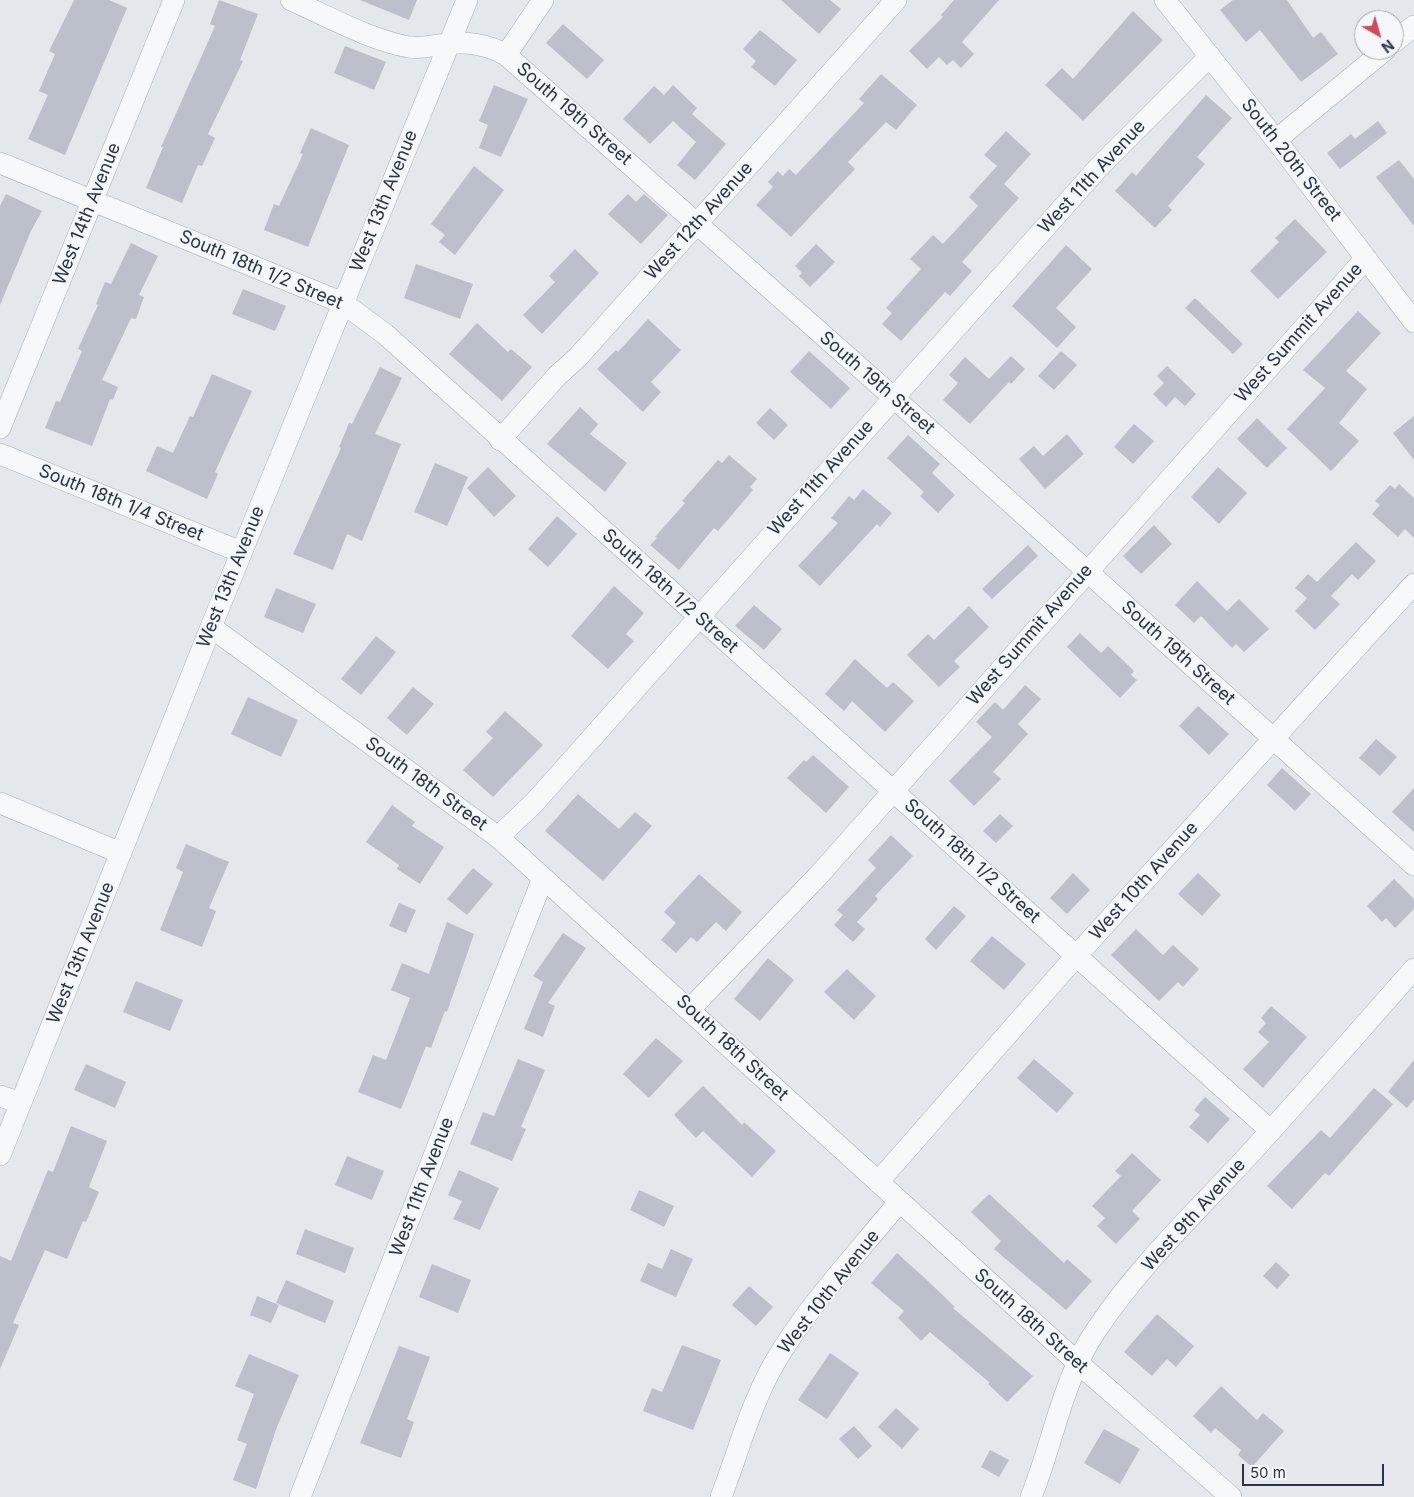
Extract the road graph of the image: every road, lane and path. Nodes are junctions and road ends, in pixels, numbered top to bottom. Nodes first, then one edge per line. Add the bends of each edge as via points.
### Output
1 (174, 0) edge
2 (291, 0) edge
3 (467, 0) edge
4 (543, 0) edge
5 (896, 0) edge
6 (1165, 0) edge
7 (1414, 26) edge
8 (1404, 34) edge
9 (448, 43) junction
10 (506, 55) junction
11 (1210, 56) junction
12 (1372, 60) edge
13 (1276, 140) junction
14 (0, 163) edge
15 (92, 199) junction
16 (696, 224) junction
17 (1366, 258) junction
18 (343, 303) junction
19 (1414, 322) edge
20 (893, 397) junction
21 (0, 428) edge
22 (500, 440) junction
23 (0, 454) edge
24 (241, 552) junction
25 (1087, 570) junction
26 (1414, 584) edge
27 (698, 616) junction
28 (211, 627) junction
29 (1273, 738) junction
30 (893, 791) junction
31 (0, 803) edge
32 (498, 837) junction
33 (120, 853) junction
34 (1414, 865) edge
35 (543, 878) junction
36 (1077, 955) junction
37 (1414, 969) edge
38 (690, 1009) junction
39 (0, 1096) edge
40 (20, 1104) junction
41 (1271, 1131) junction
42 (0, 1155) edge
43 (878, 1182) junction
44 (899, 1202) junction
45 (1078, 1363) junction
46 (300, 1497) edge
47 (721, 1497) edge
48 (1031, 1497) edge
49 (1230, 1497) edge

1 - 15 street, West 14th Avenue
2 - 9 street, South 19th Street via 408,47
3 - 9 street, West 13th Avenue
4 - 10 street
5 - 16 street, West 12th Avenue
6 - 11 street, South 20th Street
7 - 8 street
9 - 10 street, South 19th Street via 491,46
9 - 18 street, West 13th Avenue
10 - 16 street, South 19th Street
11 - 13 street, South 20th Street
11 - 20 street, West 11th Avenue via 1098,168
12 - 13 street
13 - 17 street, South 20th Street
14 - 15 street, South 18th 1/2 Street
15 - 18 street, South 18th 1/2 Street
15 - 21 street, West 14th Avenue
16 - 20 street, South 19th Street
16 - 22 street, West 12th Avenue
17 - 19 street, South 20th Street
17 - 25 street, West Summit Avenue
18 - 22 street, South 18th 1/2 Street via 385,334
18 - 24 street, West 13th Avenue
20 - 25 street, South 19th Street
20 - 27 street, West 11th Avenue
22 - 27 street, South 18th 1/2 Street
23 - 24 street, South 18th 1/4 Street
24 - 28 street, West 13th Avenue
25 - 29 street, South 19th Street
25 - 30 street, West Summit Avenue
26 - 29 street, West 10th Avenue
27 - 30 street, South 18th 1/2 Street
27 - 32 street, West 11th Avenue via 534,803
28 - 32 street, South 18th Street
28 - 33 street, West 13th Avenue
29 - 34 street, South 19th Street
29 - 36 street, West 10th Avenue
30 - 36 street, South 18th 1/2 Street
30 - 38 street, West Summit Avenue via 818,876
31 - 33 street
32 - 35 street, South 18th Street
33 - 40 street, West 13th Avenue
35 - 38 street, South 18th Street
35 - 46 street, West 11th Avenue
36 - 41 street, South 18th 1/2 Street
36 - 43 street, West 10th Avenue
37 - 41 street, West 9th Avenue
38 - 43 street, South 18th Street
39 - 40 street
40 - 42 street, West 13th Avenue
41 - 45 street, West 9th Avenue via 1127,1290 1095,1332
43 - 44 street, South 18th Street
44 - 45 street, South 18th Street
44 - 47 street, West 10th Avenue via 804,1319 775,1362
45 - 48 street, West 9th Avenue
45 - 49 street, South 18th Street

